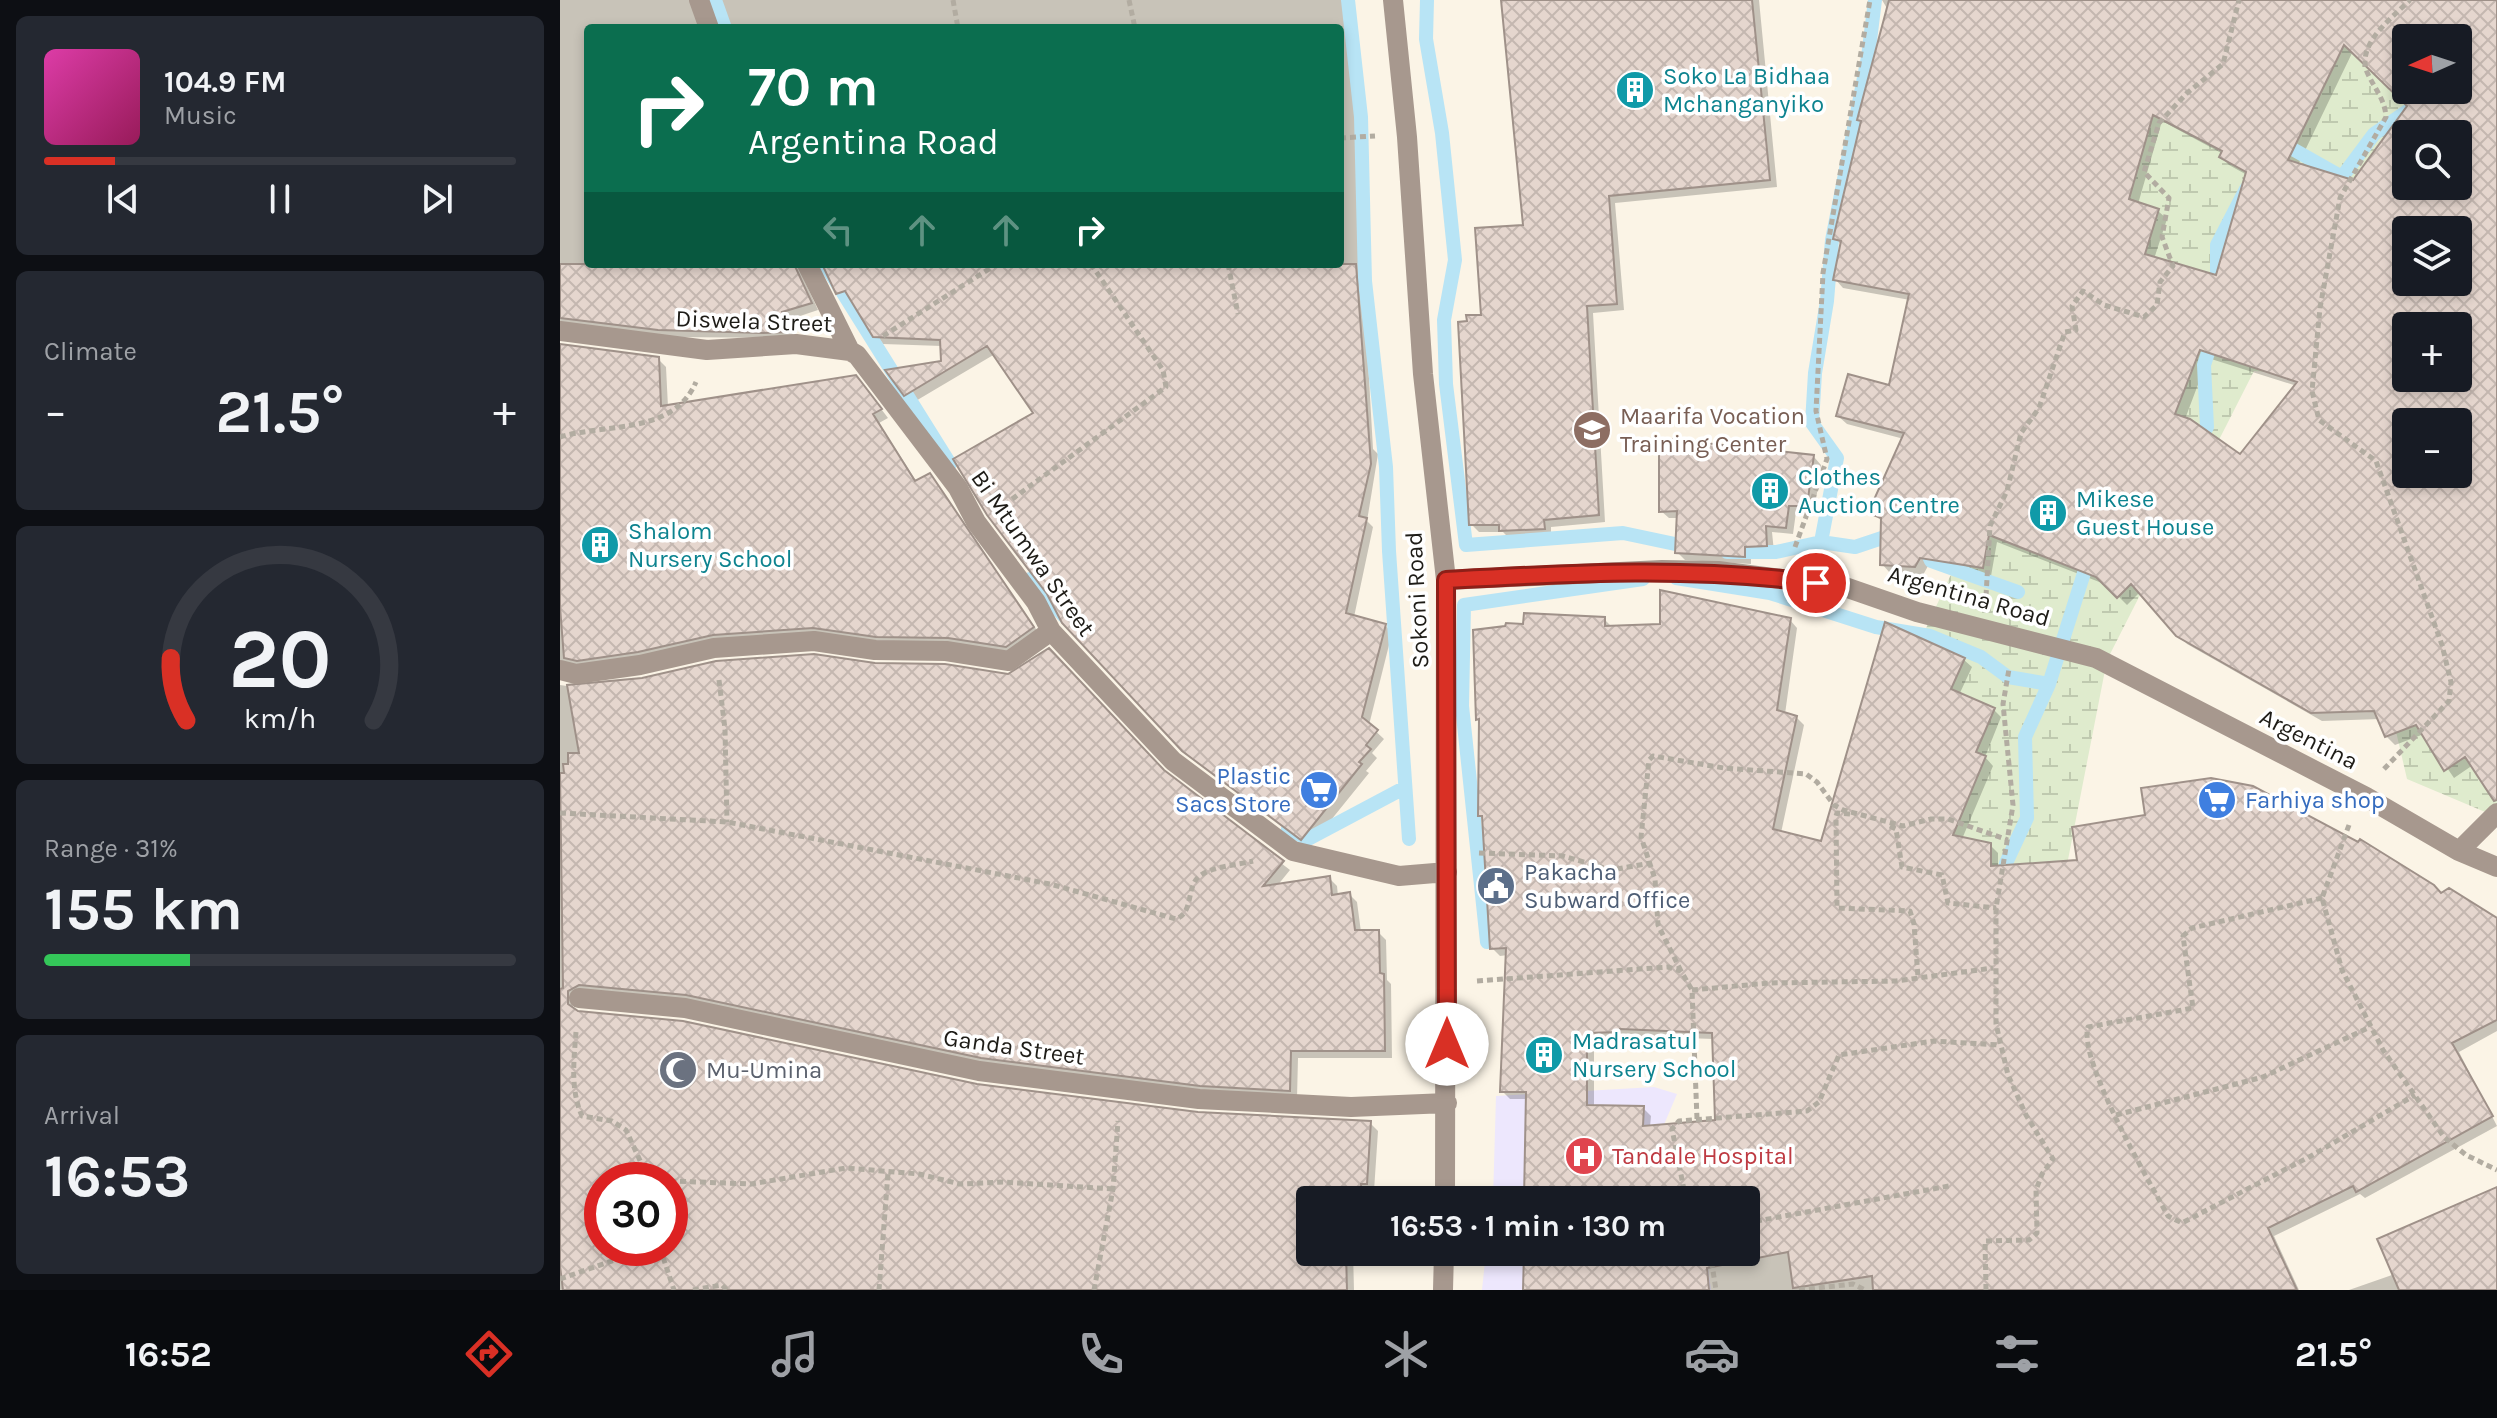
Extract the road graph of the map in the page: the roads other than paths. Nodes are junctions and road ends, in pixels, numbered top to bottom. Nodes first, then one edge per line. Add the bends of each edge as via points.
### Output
1 (699, 0) edge
2 (1393, 0) edge
3 (708, 24) edge
4 (809, 268) edge
5 (560, 331) edge
6 (854, 353) junction
7 (1446, 580) junction
8 (1051, 631) junction
9 (2096, 658) joint
10 (560, 670) edge
11 (2497, 813) edge
12 (2459, 851) junction
13 (2497, 867) edge
14 (1447, 872) junction
15 (579, 998) road end
16 (1447, 1103) junction
17 (1445, 1186) edge
18 (1444, 1266) edge
19 (1443, 1290) edge

1 - 3 street
2 - 7 street, Sokoni Road via 1423,374
4 - 6 street, Bi Mtumwa Street
5 - 6 street, Diswela Street via 707,350 796,344
6 - 8 street, Bi Mtumwa Street via 958,488
7 - 9 street, Argentina Road via 1662,570 1787,579 1845,587
7 - 14 street, Sokoni Road
8 - 10 street via 1009,661 814,641 714,648 576,674
8 - 14 street, Bi Mtumwa Street via 1173,761 1293,851 1399,876
9 - 12 street, Argentina via 2366,797
11 - 12 street
12 - 13 street, Argentina
14 - 16 street, Sokoni Road
15 - 16 street, Ganda Street via 685,1008 979,1071 1199,1099 1351,1107
16 - 17 street, Sokoni Road
18 - 19 street

